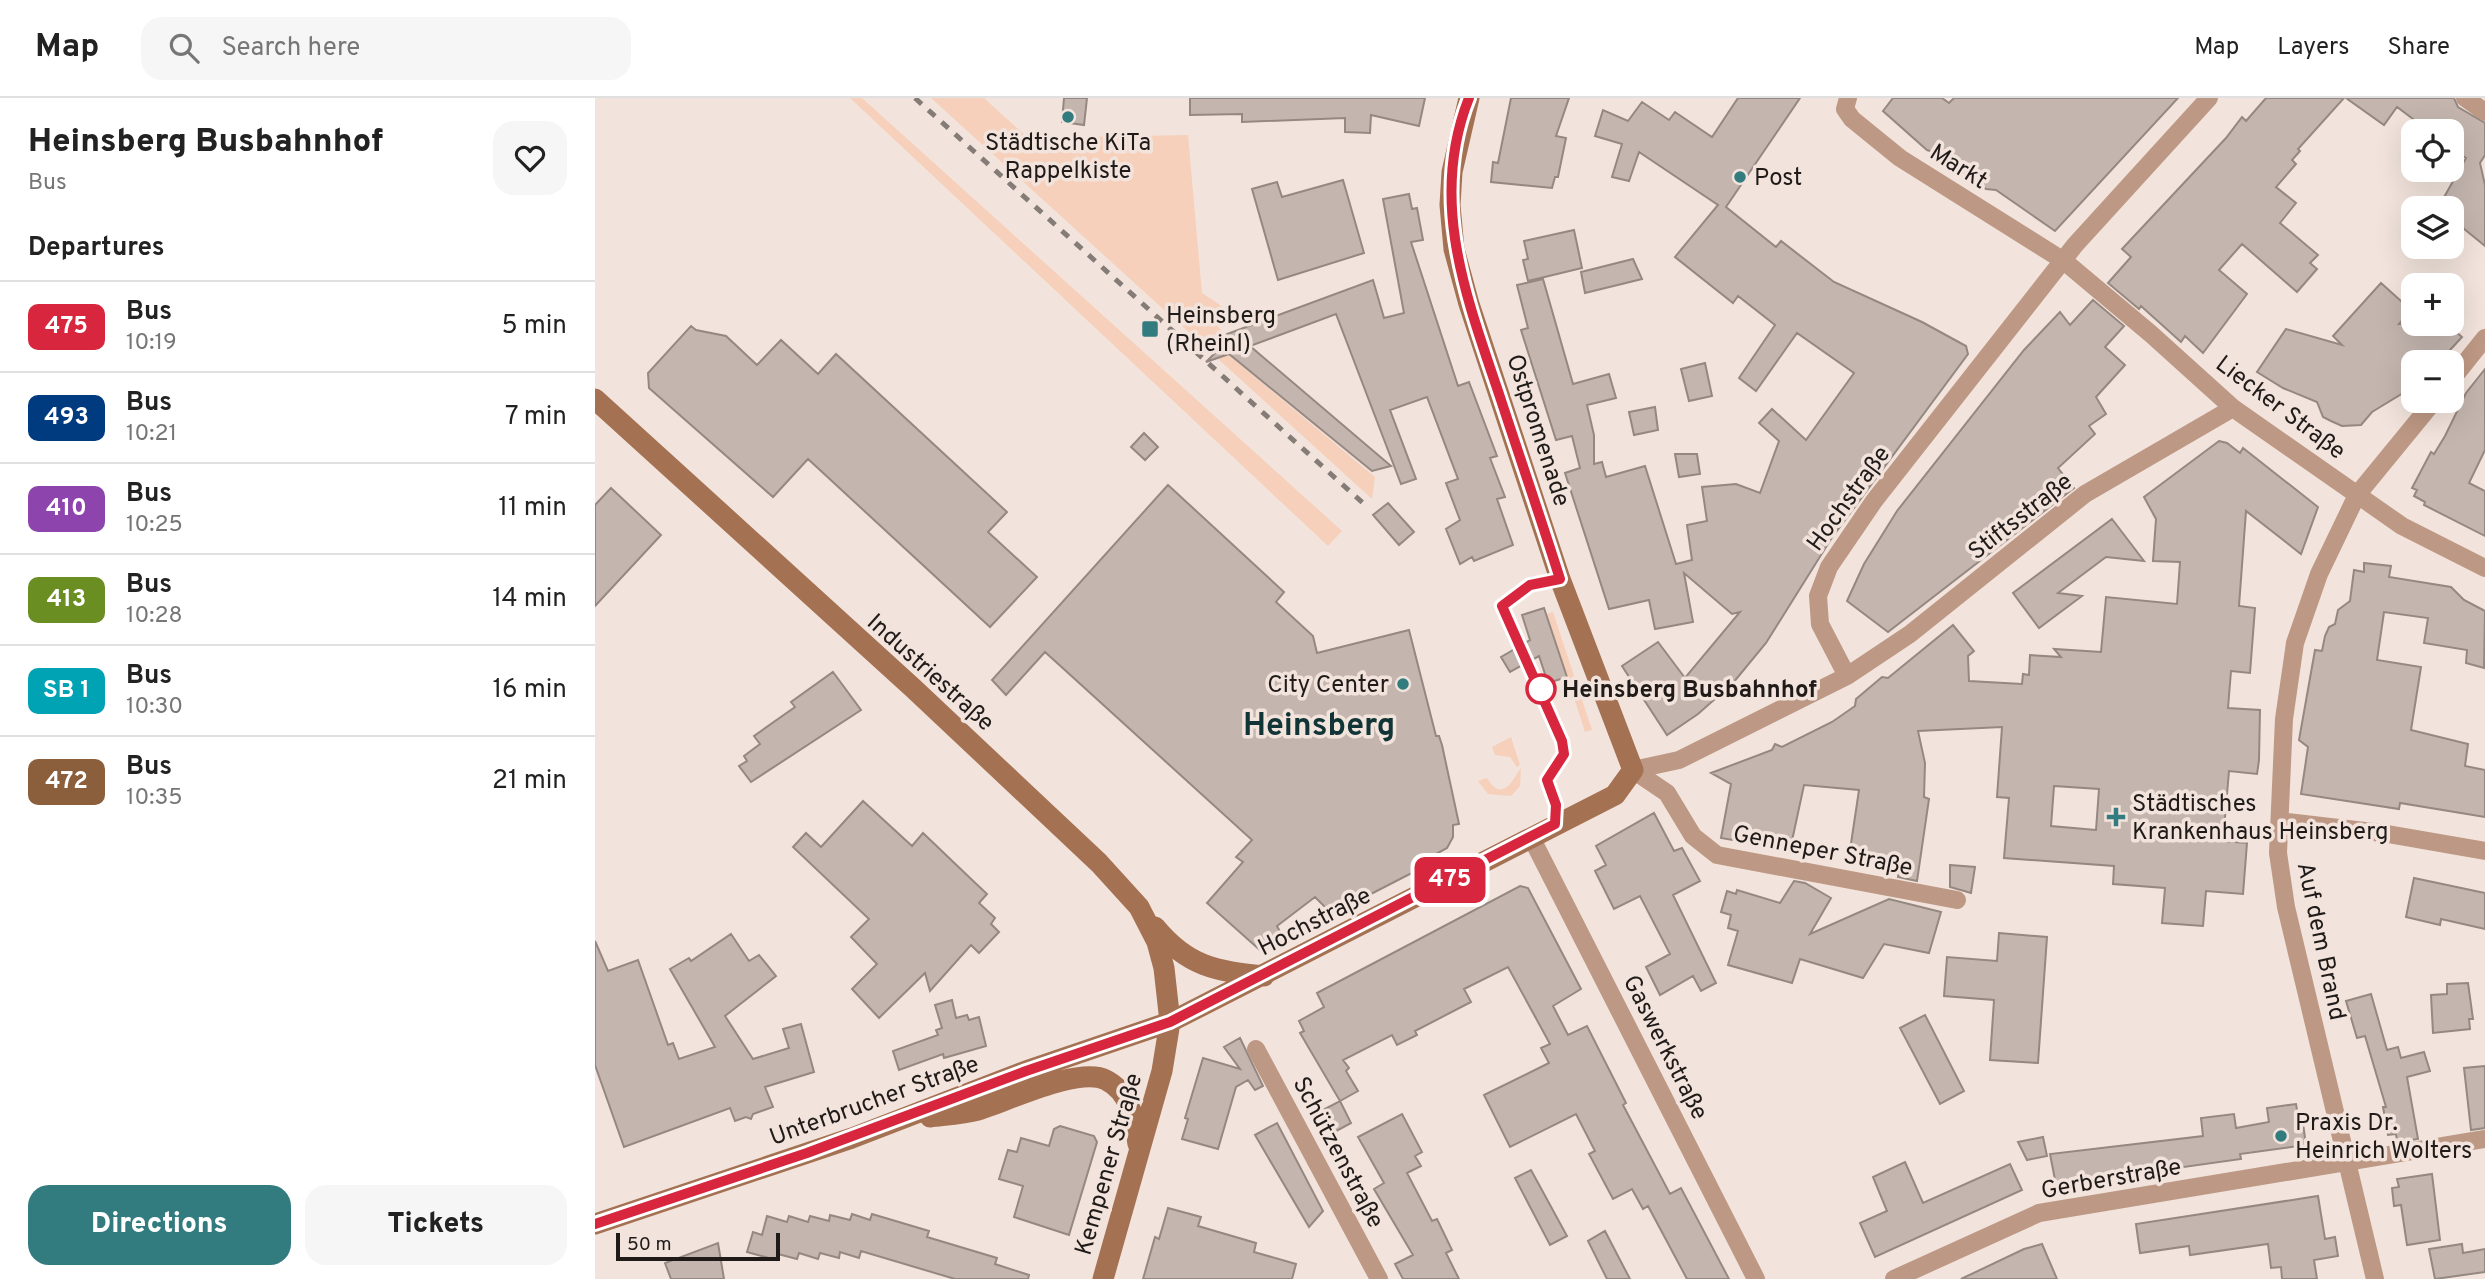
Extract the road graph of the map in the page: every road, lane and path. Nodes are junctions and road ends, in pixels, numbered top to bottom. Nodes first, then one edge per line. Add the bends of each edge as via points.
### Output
1 (1469, 98) edge
2 (1848, 98) edge
3 (2209, 98) edge
4 (2465, 98) edge
5 (2485, 112) edge
6 (2063, 261) junction
7 (2485, 338) edge
8 (2464, 364) edge
9 (595, 399) edge
10 (2232, 408) junction
11 (2424, 413) edge
12 (2357, 495) junction
13 (2485, 569) edge
14 (1847, 676) junction
15 (1633, 770) junction
16 (2280, 821) junction
17 (1531, 837) junction
18 (2485, 851) edge
19 (1957, 900) dead end
20 (1139, 906) junction
21 (1264, 976) junction
22 (1170, 1022) junction
23 (1256, 1049) dead end
24 (893, 1123) junction
25 (2485, 1139) edge
26 (1139, 1152) junction
27 (2347, 1163) junction
28 (595, 1224) edge
29 (1103, 1279) edge
30 (1379, 1279) edge
31 (1756, 1279) edge
32 (1895, 1279) edge
33 (2375, 1279) edge

1 - 15 street, Ostpromenade via 1452,172 1454,249 1560,579
2 - 6 street, Markt via 1845,109 1852,120 1900,158
3 - 6 street, Hochstraße
4 - 5 street
6 - 10 street, Liecker Straße
6 - 14 street, Hochstraße via 1979,352 1829,567 1818,596 1820,624
7 - 8 street
9 - 20 street, Industriestraße via 921,695
10 - 12 street, Liecker Straße
10 - 14 street, Stiftsstraße via 2085,494 1910,634
11 - 12 street, Auf dem Brand
12 - 13 street, Liecker Straße via 2402,526
12 - 16 street, Auf dem Brand via 2319,575 2295,643 2284,719
14 - 15 street via 1679,760
15 - 17 street, Hochstraße via 1615,795
15 - 19 street, Genneper Straße via 1667,793 1693,836 1717,855
16 - 18 street
16 - 27 street, Auf dem Brand via 2278,853 2286,907
17 - 21 street, Hochstraße
17 - 31 street, Gaswerkstraße
20 - 21 street via 1175,949 1193,961 1216,971
20 - 22 street, Industriestraße via 1164,968
21 - 22 street, Hochstraße
22 - 24 street, Unterbrucher Straße
22 - 26 street, Kempener Straße via 1162,1071
23 - 30 street, Schützenstraße
24 - 26 street via 975,1110 1082,1076 1104,1078 1126,1097
24 - 28 street, Unterbrucher Straße
25 - 27 street, Gerberstraße
26 - 29 street, Kempener Straße
27 - 32 street, Gerberstraße via 2039,1213
27 - 33 street, Auf dem Brand

